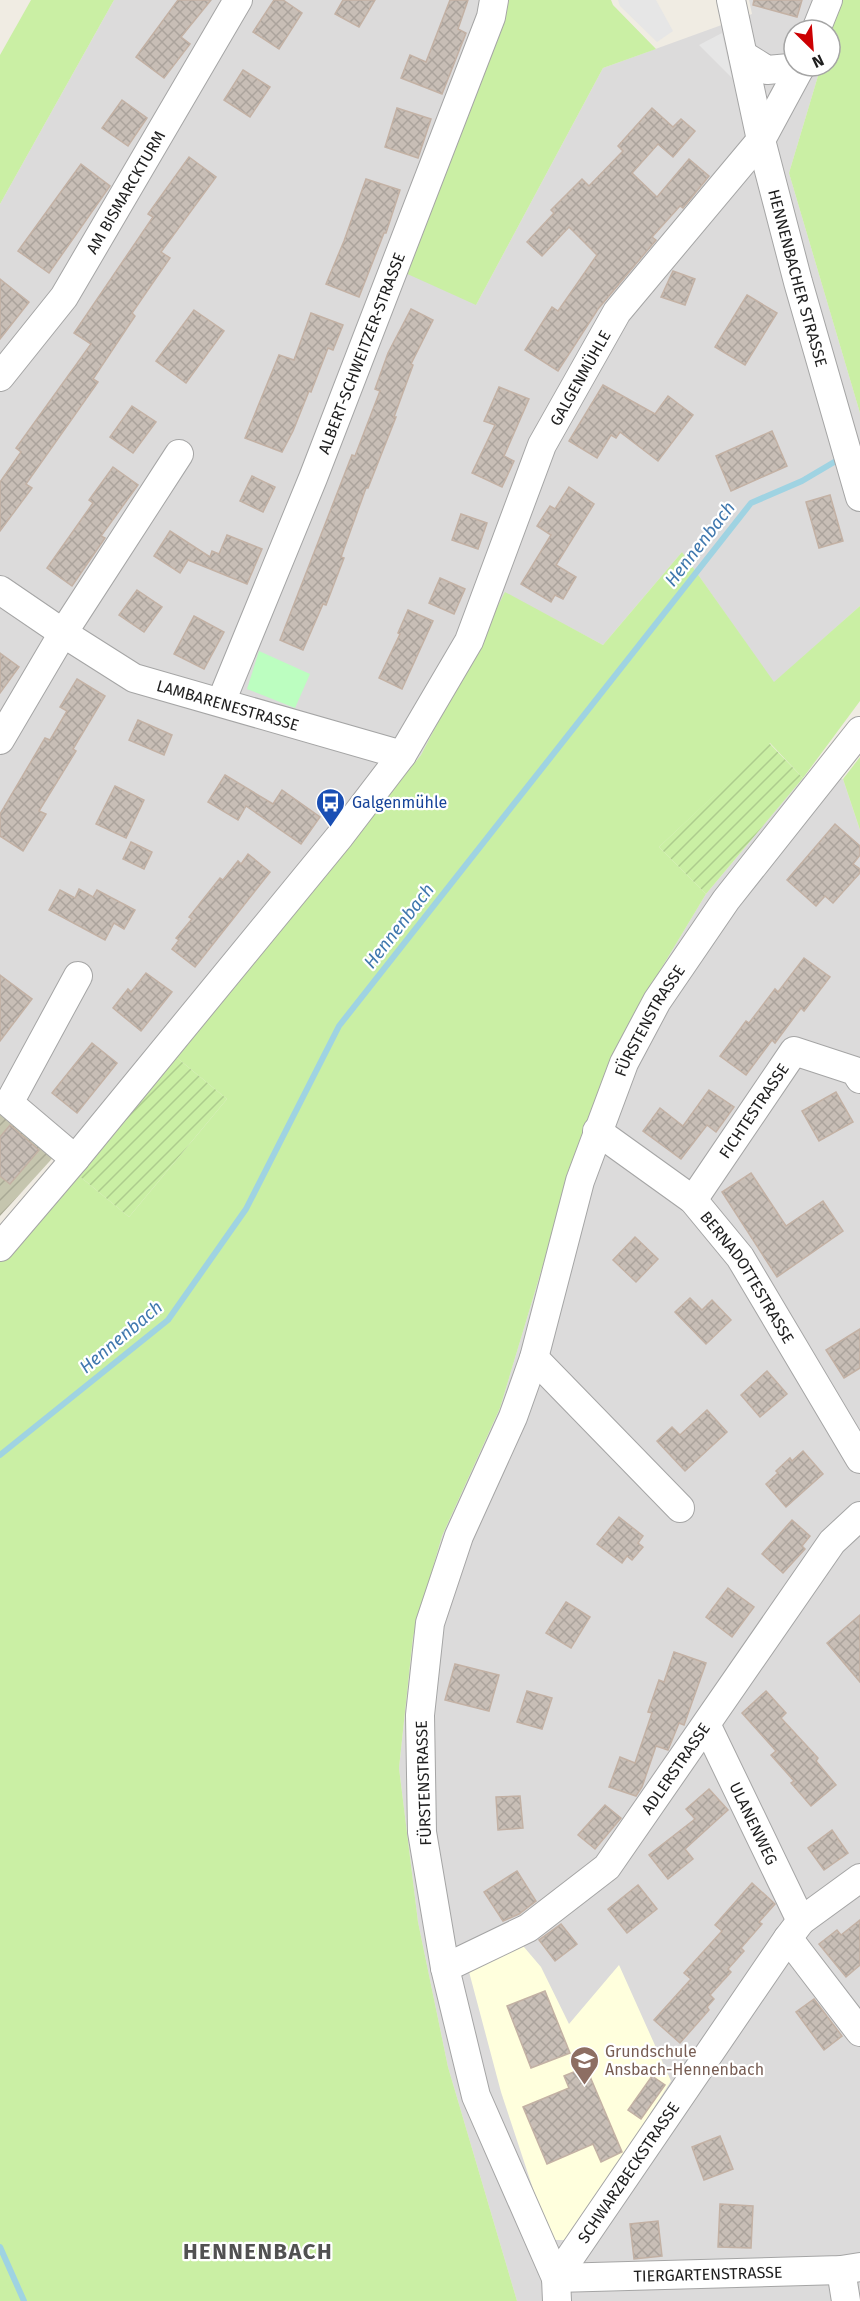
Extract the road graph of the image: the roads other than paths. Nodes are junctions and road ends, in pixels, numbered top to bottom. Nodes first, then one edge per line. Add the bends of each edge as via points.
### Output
1 (238, 0) edge
2 (494, 0) edge
3 (731, 0) edge
4 (828, 0) edge
5 (821, 18) edge
6 (743, 55) junction
7 (782, 68) edge
8 (795, 78) edge
9 (761, 140) junction
10 (0, 377) edge
11 (179, 454) dead end
12 (860, 497) edge
13 (0, 590) edge
14 (63, 633) junction
15 (221, 702) junction
16 (860, 731) edge
17 (0, 740) edge
18 (402, 755) junction
19 (78, 976) dead end
20 (860, 1079) edge
21 (597, 1131) junction
22 (75, 1159) junction
23 (693, 1200) junction
24 (5, 1232) edge
25 (534, 1358) junction
26 (860, 1459) edge
27 (680, 1508) dead end
28 (860, 1516) edge
29 (707, 1726) junction
30 (860, 1878) edge
31 (794, 1930) junction
32 (445, 1968) junction
33 (860, 2032) edge
34 (851, 2269) edge
35 (556, 2290) edge
36 (846, 2301) edge

1 - 10 street, AM BISMARCKTURM via 64,297
2 - 15 street, ALBERT-SCHWEITZER-STRASSE via 491,17 326,444
3 - 6 street, HENNENBACHER STRASSE
4 - 5 street
6 - 7 street via 767,70
6 - 9 street, HENNENBACHER STRASSE
8 - 9 street
9 - 12 street, HENNENBACHER STRASSE
9 - 18 street, GALGENMÜHLE via 617,312 542,445 469,641
11 - 14 street
13 - 14 street, LAMBARENESTRASSE
14 - 15 street, LAMBARENESTRASSE via 134,678
14 - 17 street
15 - 18 street, LAMBARENESTRASSE
16 - 21 street, FÜRSTENSTRASSE via 726,900 657,1001 624,1063
18 - 22 street, GALGENMÜHLE
19 - 22 street via 9,1103
20 - 23 street, FICHTESTRASSE via 855,1071 795,1052
21 - 23 street, BERNADOTTESTRASSE
21 - 25 street, FÜRSTENSTRASSE via 580,1181
22 - 24 street, GALGENMÜHLE
23 - 26 street, BERNADOTTESTRASSE via 740,1257
25 - 27 street
25 - 32 street, FÜRSTENSTRASSE via 513,1417 459,1536 430,1623 420,1715 422,1832
28 - 29 street, ADLERSTRASSE via 832,1542
29 - 31 street, ULANENWEG
29 - 32 street, ADLERSTRASSE via 608,1867 528,1928
30 - 31 street, SCHWARZBECKSTRASSE
31 - 33 street, ULANENWEG
31 - 35 street, SCHWARZBECKSTRASSE
32 - 35 street, FÜRSTENSTRASSE via 476,2096
34 - 35 street, TIERGARTENSTRASSE
34 - 36 street

